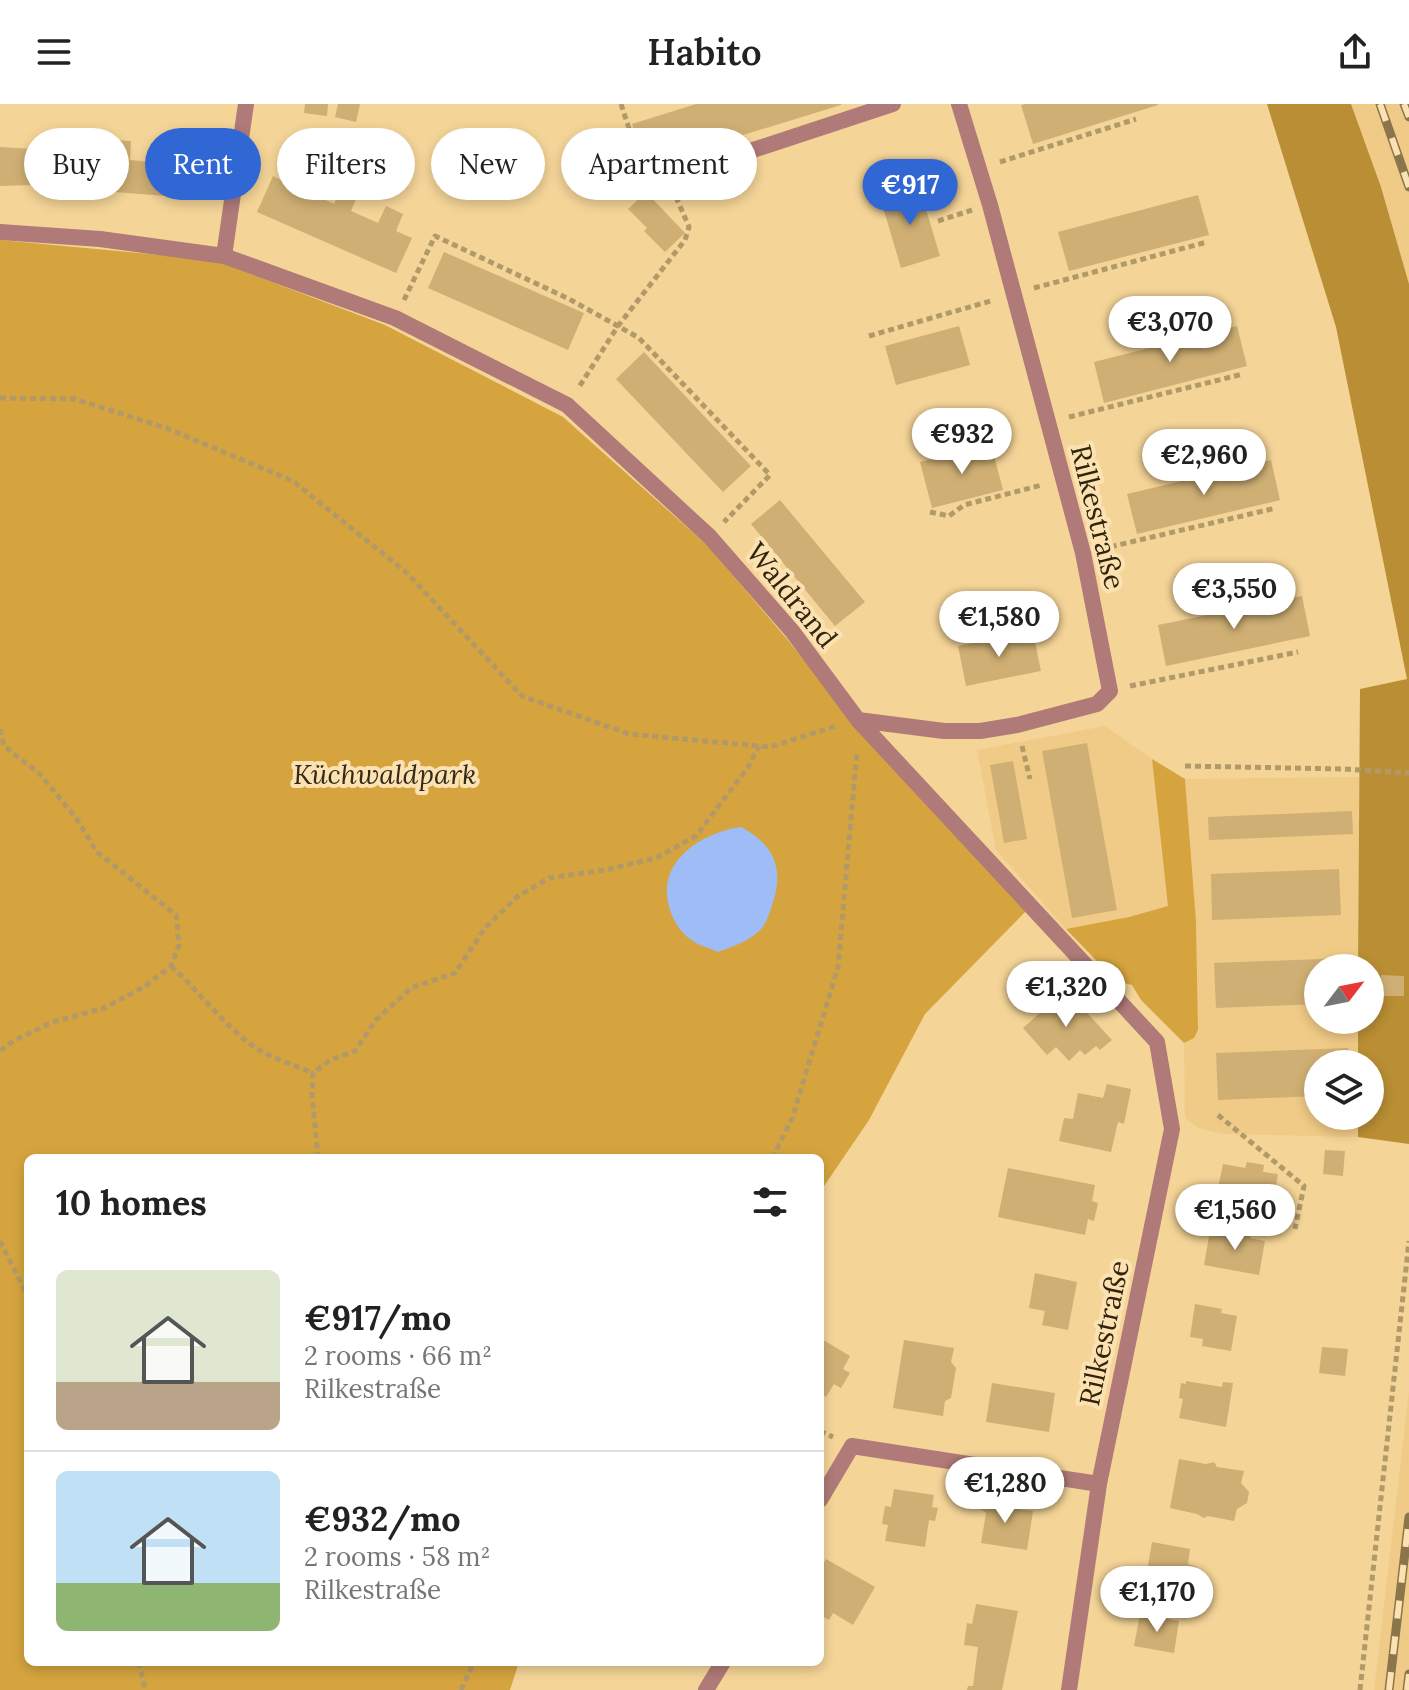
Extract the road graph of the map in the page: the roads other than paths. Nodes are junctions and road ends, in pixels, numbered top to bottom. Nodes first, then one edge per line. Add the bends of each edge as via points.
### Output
1 (246, 104) edge
2 (893, 104) edge
3 (959, 104) edge
4 (757, 149) edge
5 (0, 232) edge
6 (224, 256) junction
7 (858, 720) junction
8 (1172, 1129) joint
9 (1099, 1484) junction
10 (824, 1493) edge
11 (721, 1666) edge
12 (706, 1690) edge
13 (1069, 1690) edge

1 - 6 street
2 - 4 street
3 - 7 street, Rilkestraße via 1083,553 1110,691 1097,704 980,731
5 - 6 street, Waldrand
6 - 7 street, Waldrand via 395,318 567,405 710,537 792,631
7 - 8 street, Waldrand via 1157,1042
8 - 9 street, Rilkestraße
9 - 10 street via 852,1446
9 - 13 street, Rilkestraße
11 - 12 street

